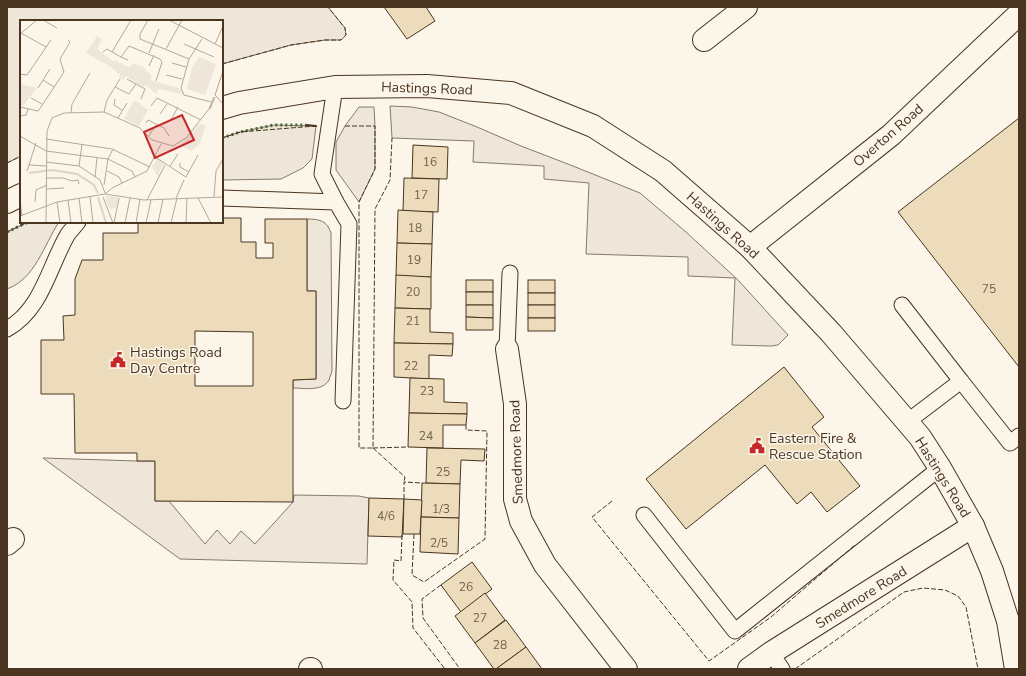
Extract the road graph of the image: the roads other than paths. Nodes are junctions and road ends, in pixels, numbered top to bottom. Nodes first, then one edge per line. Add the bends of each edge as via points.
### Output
1 (746, 7) edge
2 (1012, 14) edge
3 (704, 40) dead end
4 (335, 87) junction
5 (223, 108) edge
6 (20, 196) edge
7 (223, 198) edge
8 (7, 202) edge
9 (336, 202) junction
10 (77, 223) edge
11 (750, 247) junction
12 (510, 273) dead end
13 (902, 305) dead end
14 (7, 329) edge
15 (507, 349) joint
16 (961, 381) junction
17 (343, 400) dead end
18 (907, 422) junction
19 (1019, 436) edge
20 (940, 468) junction
21 (644, 515) dead end
22 (973, 526) junction
23 (777, 661) edge
24 (626, 669) edge
25 (749, 669) edge
26 (1016, 669) edge

1 - 3 street
2 - 11 street, Overton Road via 891,136
4 - 5 street, Hastings Road
4 - 9 lane via 322,174
4 - 11 street, Hastings Road via 427,86 511,93 593,126 663,171
6 - 8 street
7 - 9 lane
9 - 17 lane via 349,224
10 - 14 lane via 68,233 41,293 26,315
11 - 18 street, Hastings Road via 830,333
12 - 15 lane, Smedmore Road
13 - 16 lane
15 - 24 street, Smedmore Road via 515,404 515,499 521,521 545,565
16 - 18 lane
16 - 19 lane via 1010,443
18 - 20 street, Hastings Road
20 - 21 lane via 735,631
20 - 22 street, Hastings Road
22 - 23 street, Smedmore Road
22 - 26 street, Hastings Road via 992,571 1008,621
23 - 25 street, Smedmore Road

